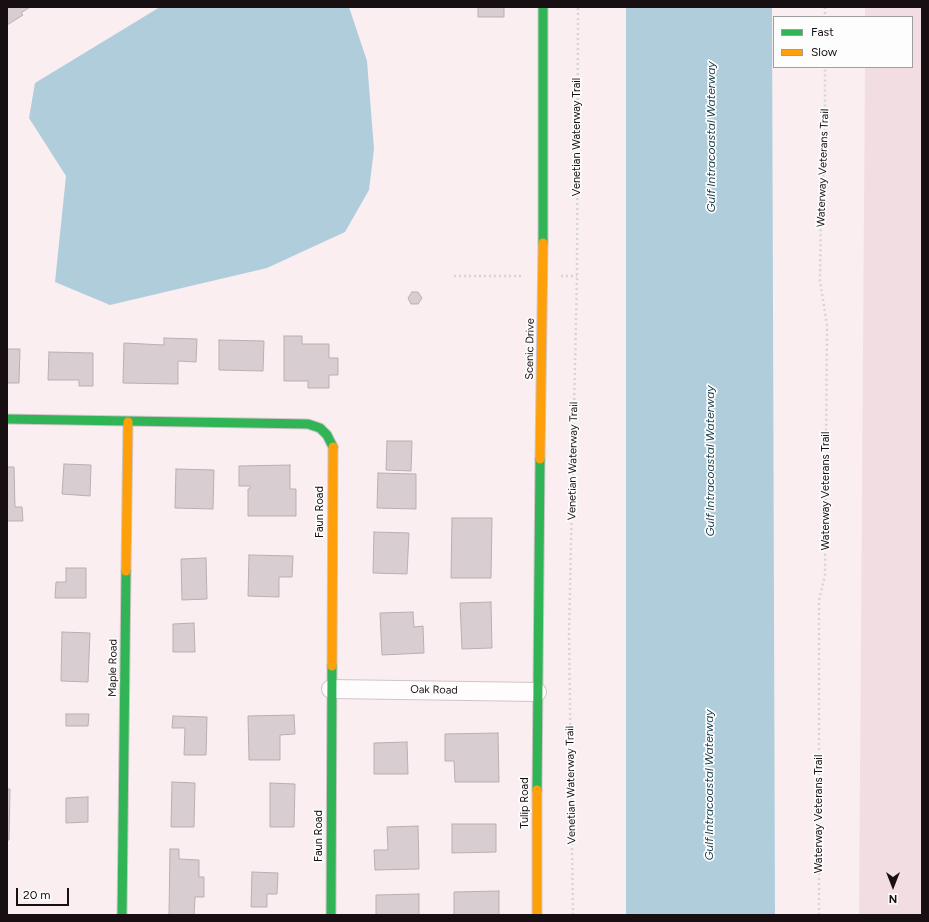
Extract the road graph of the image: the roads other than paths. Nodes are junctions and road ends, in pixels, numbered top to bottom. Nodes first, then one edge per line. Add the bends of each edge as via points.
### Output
1 (542, 7) edge
2 (7, 419) edge
3 (128, 422) junction
4 (331, 689) junction
5 (537, 692) junction
6 (122, 915) edge
7 (331, 915) edge
8 (536, 915) edge

1 - 5 street, Scenic Drive via 543,276
2 - 3 street, Faun Road
3 - 4 street, Faun Road via 308,424 320,428 327,435 333,446
3 - 6 street, Maple Road
4 - 5 street, Oak Road
4 - 7 street, Faun Road
5 - 8 street, Tulip Road

